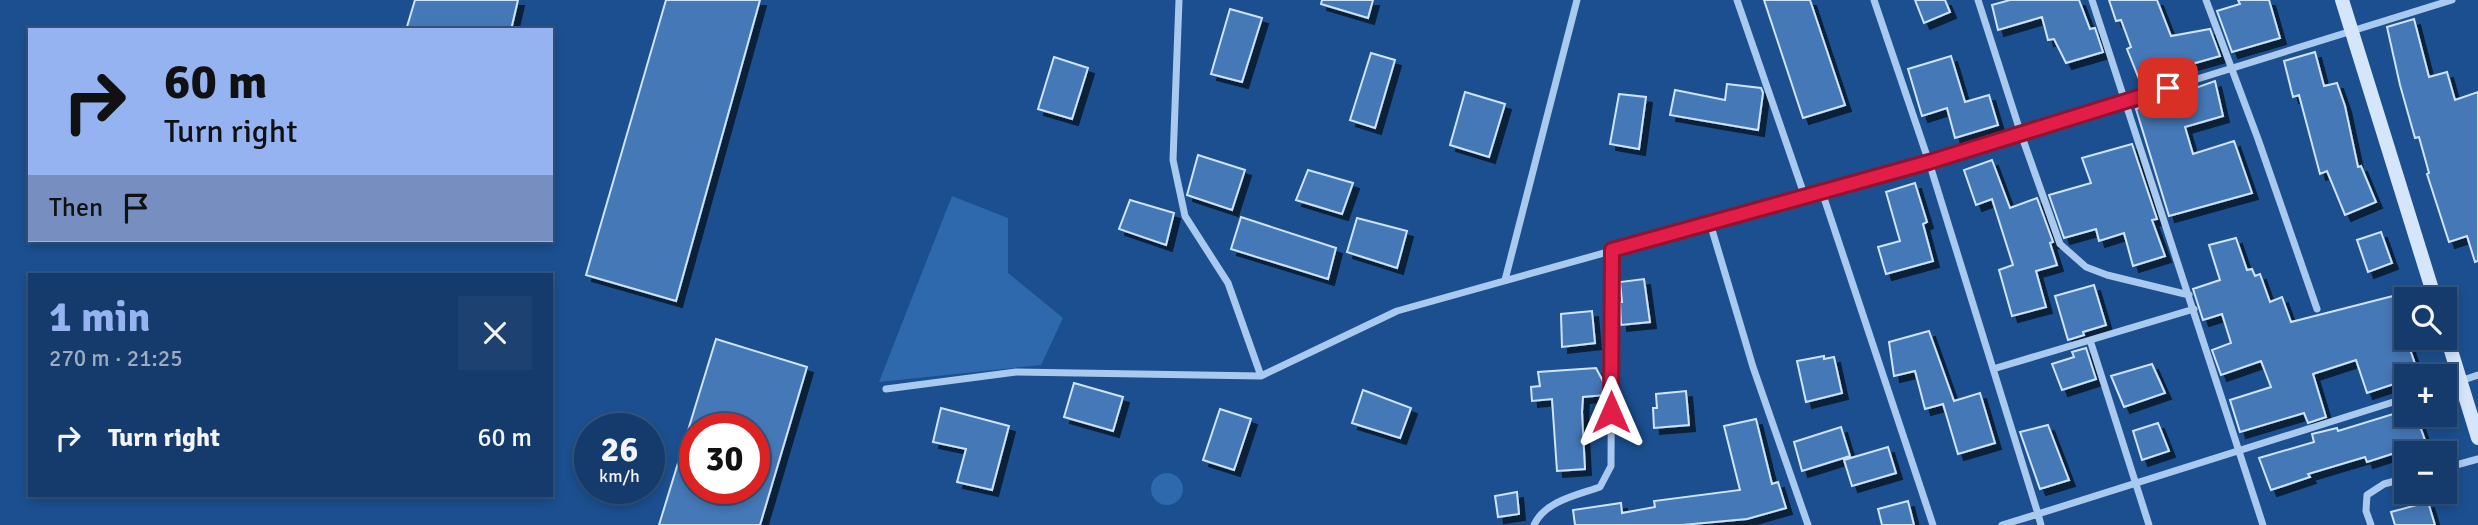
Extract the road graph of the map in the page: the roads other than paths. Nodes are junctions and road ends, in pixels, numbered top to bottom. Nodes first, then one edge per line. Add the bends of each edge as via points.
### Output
1 (1179, 0) edge
2 (1577, 0) edge
3 (1737, 0) edge
4 (1874, 0) edge
5 (1978, 0) edge
6 (2092, 0) edge
7 (2206, 0) edge
8 (2342, 0) edge
9 (2452, 0) edge
10 (2352, 31) junction
11 (2233, 68) junction
12 (2125, 102) junction
13 (2021, 134) junction
14 (1929, 162) junction
15 (1822, 192) junction
16 (1805, 197) junction
17 (1710, 223) junction
18 (1612, 250) junction
19 (1505, 280) junction
20 (2431, 287) edge
21 (2189, 295) junction
22 (2194, 309) junction
23 (2317, 309) dead end
24 (2090, 340) junction
25 (2451, 350) edge
26 (1993, 369) junction
27 (2478, 375) edge
28 (1261, 376) junction
29 (2460, 381) junction
30 (2457, 382) edge
31 (886, 389) dead end
32 (2394, 402) edge
33 (2478, 438) edge
34 (2240, 451) junction
35 (2478, 459) edge
36 (2457, 465) edge
37 (2394, 481) edge
38 (2134, 484) junction
39 (2038, 514) junction
40 (1534, 525) edge
41 (1808, 525) edge
42 (1933, 525) edge
43 (2002, 525) edge
44 (2041, 525) edge
45 (2149, 525) edge
46 (2263, 525) edge
47 (2371, 525) edge

1 - 28 street via 1173,160 1185,216 1228,284
2 - 19 street
3 - 16 street
4 - 14 street
5 - 13 street
6 - 12 street
7 - 11 street
8 - 10 street
9 - 10 street
10 - 11 street
10 - 20 street
11 - 12 street
11 - 23 street
12 - 13 street
12 - 21 street
13 - 14 street
13 - 21 street via 2060,244 2086,267
14 - 15 street
14 - 26 street
15 - 16 street
15 - 42 street
16 - 17 street
17 - 18 street
17 - 41 street via 1753,367
18 - 19 street
18 - 40 street via 1611,466 1600,487 1556,503
19 - 28 street via 1397,311
21 - 22 street
22 - 24 street
22 - 34 street
24 - 26 street
24 - 38 street
25 - 29 street
26 - 39 street
27 - 29 street
28 - 31 street via 1016,372
29 - 30 street
29 - 33 street
32 - 34 street
34 - 38 street
34 - 46 street
35 - 36 street
37 - 47 street via 2368,495 2366,512
38 - 39 street
38 - 45 street
39 - 43 street
39 - 44 street

